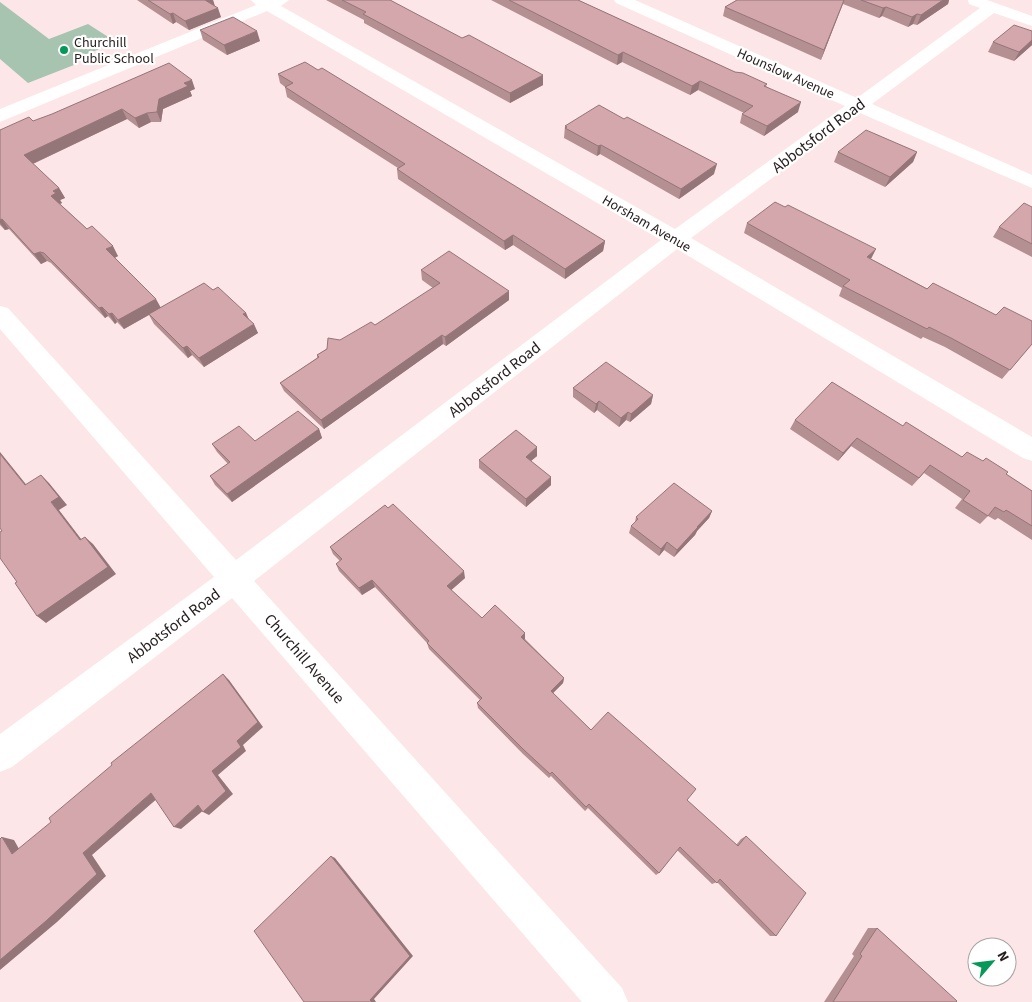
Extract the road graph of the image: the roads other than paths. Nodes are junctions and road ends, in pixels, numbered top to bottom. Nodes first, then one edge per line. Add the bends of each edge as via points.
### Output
1 (622, 0) edge
2 (973, 0) edge
3 (269, 2) edge
4 (992, 7) junction
5 (1032, 21) edge
6 (857, 105) junction
7 (0, 116) edge
8 (1032, 182) edge
9 (676, 239) junction
10 (0, 314) edge
11 (1032, 450) edge
12 (234, 578) junction
13 (0, 755) edge
14 (608, 1002) edge

1 - 6 street, Hounslow Avenue
2 - 4 street
3 - 7 street
3 - 9 street, Horsham Avenue
4 - 5 street
4 - 6 street, Abbotsford Road
6 - 8 street, Hounslow Avenue
6 - 9 street, Abbotsford Road
9 - 11 street, Horsham Avenue
9 - 12 street, Abbotsford Road
10 - 12 street, Churchill Avenue
12 - 13 street, Abbotsford Road
12 - 14 street, Churchill Avenue

